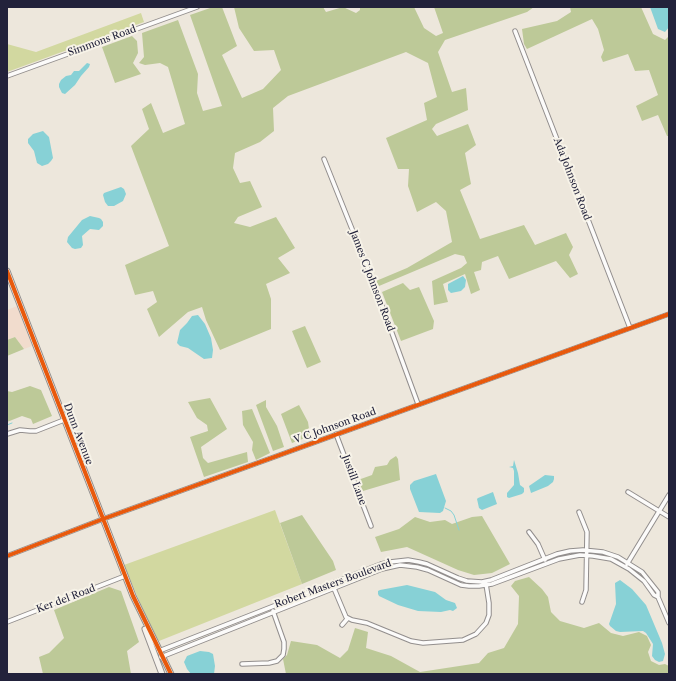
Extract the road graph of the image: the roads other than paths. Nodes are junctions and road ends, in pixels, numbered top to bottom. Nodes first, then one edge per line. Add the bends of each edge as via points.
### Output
1 (197, 7) edge
2 (515, 31) dead end
3 (7, 76) edge
4 (324, 159) dead end
5 (7, 271) edge
6 (669, 314) edge
7 (630, 328) junction
8 (418, 404) junction
9 (64, 420) junction
10 (7, 434) edge
11 (336, 434) junction
12 (628, 492) dead end
13 (669, 495) edge
14 (659, 511) junction
15 (579, 512) dead end
16 (669, 517) edge
17 (103, 519) junction
18 (371, 526) dead end
19 (529, 532) dead end
20 (587, 550) junction
21 (586, 555) junction
22 (7, 556) edge
23 (545, 561) junction
24 (628, 562) junction
25 (626, 567) junction
26 (125, 576) junction
27 (332, 583) junction
28 (485, 583) junction
29 (334, 588) junction
30 (658, 597) junction
31 (582, 602) dead end
32 (271, 607) junction
33 (273, 612) junction
34 (348, 618) junction
35 (7, 622) edge
36 (669, 623) edge
37 (342, 625) dead end
38 (157, 652) junction
39 (162, 656) junction
40 (156, 658) junction
41 (242, 664) dead end
42 (162, 674) edge
43 (171, 674) edge

1 - 3 street, Simmons Road
2 - 7 street, Ada Johnson Road
4 - 8 street, James C Johnson Road
5 - 9 main road, Dunn Avenue
6 - 7 street, V C Johnson Road
7 - 8 street, V C Johnson Road
8 - 11 street, V C Johnson Road
9 - 10 street via 36,431 20,430
9 - 17 main road, Dunn Avenue
11 - 17 street, V C Johnson Road
11 - 18 street, Justill Lane
12 - 14 street
13 - 14 street
14 - 16 street
14 - 24 street
15 - 20 street via 587,532
17 - 22 street, V C Johnson Road
17 - 26 main road, Dunn Avenue
19 - 23 street
20 - 21 street
20 - 23 street, Robert Masters Boulevard via 570,551
20 - 24 street, Robert Masters Boulevard via 611,554
21 - 23 street, Robert Masters Boulevard via 571,555
21 - 25 street, Robert Masters Boulevard via 611,559
21 - 31 street via 586,590
23 - 28 street, Robert Masters Boulevard
24 - 25 street
24 - 30 street, Robert Masters Boulevard via 648,578 658,592
25 - 30 street, Robert Masters Boulevard via 644,581
26 - 35 street, Ker del Road
26 - 38 main road, Dunn Avenue
27 - 28 street, Robert Masters Boulevard via 381,564 408,560 427,564 467,581
27 - 29 street
27 - 32 street, Robert Masters Boulevard
28 - 29 street, Robert Masters Boulevard via 461,585 423,568 400,565 382,569
28 - 34 street via 489,610 486,622 476,634 463,640 423,643 411,641
29 - 33 street, Robert Masters Boulevard
29 - 34 street
30 - 36 street, Robert Masters Boulevard
32 - 33 street
32 - 38 street, Robert Masters Boulevard
33 - 39 street, Robert Masters Boulevard
33 - 41 street via 284,642 283,655 277,661 269,663
34 - 37 street
38 - 39 main road, Dunn Avenue
38 - 40 main road, Dunn Avenue
39 - 40 street, Robert Masters Boulevard
39 - 43 main road, Dunn Avenue
40 - 42 main road, Dunn Avenue

